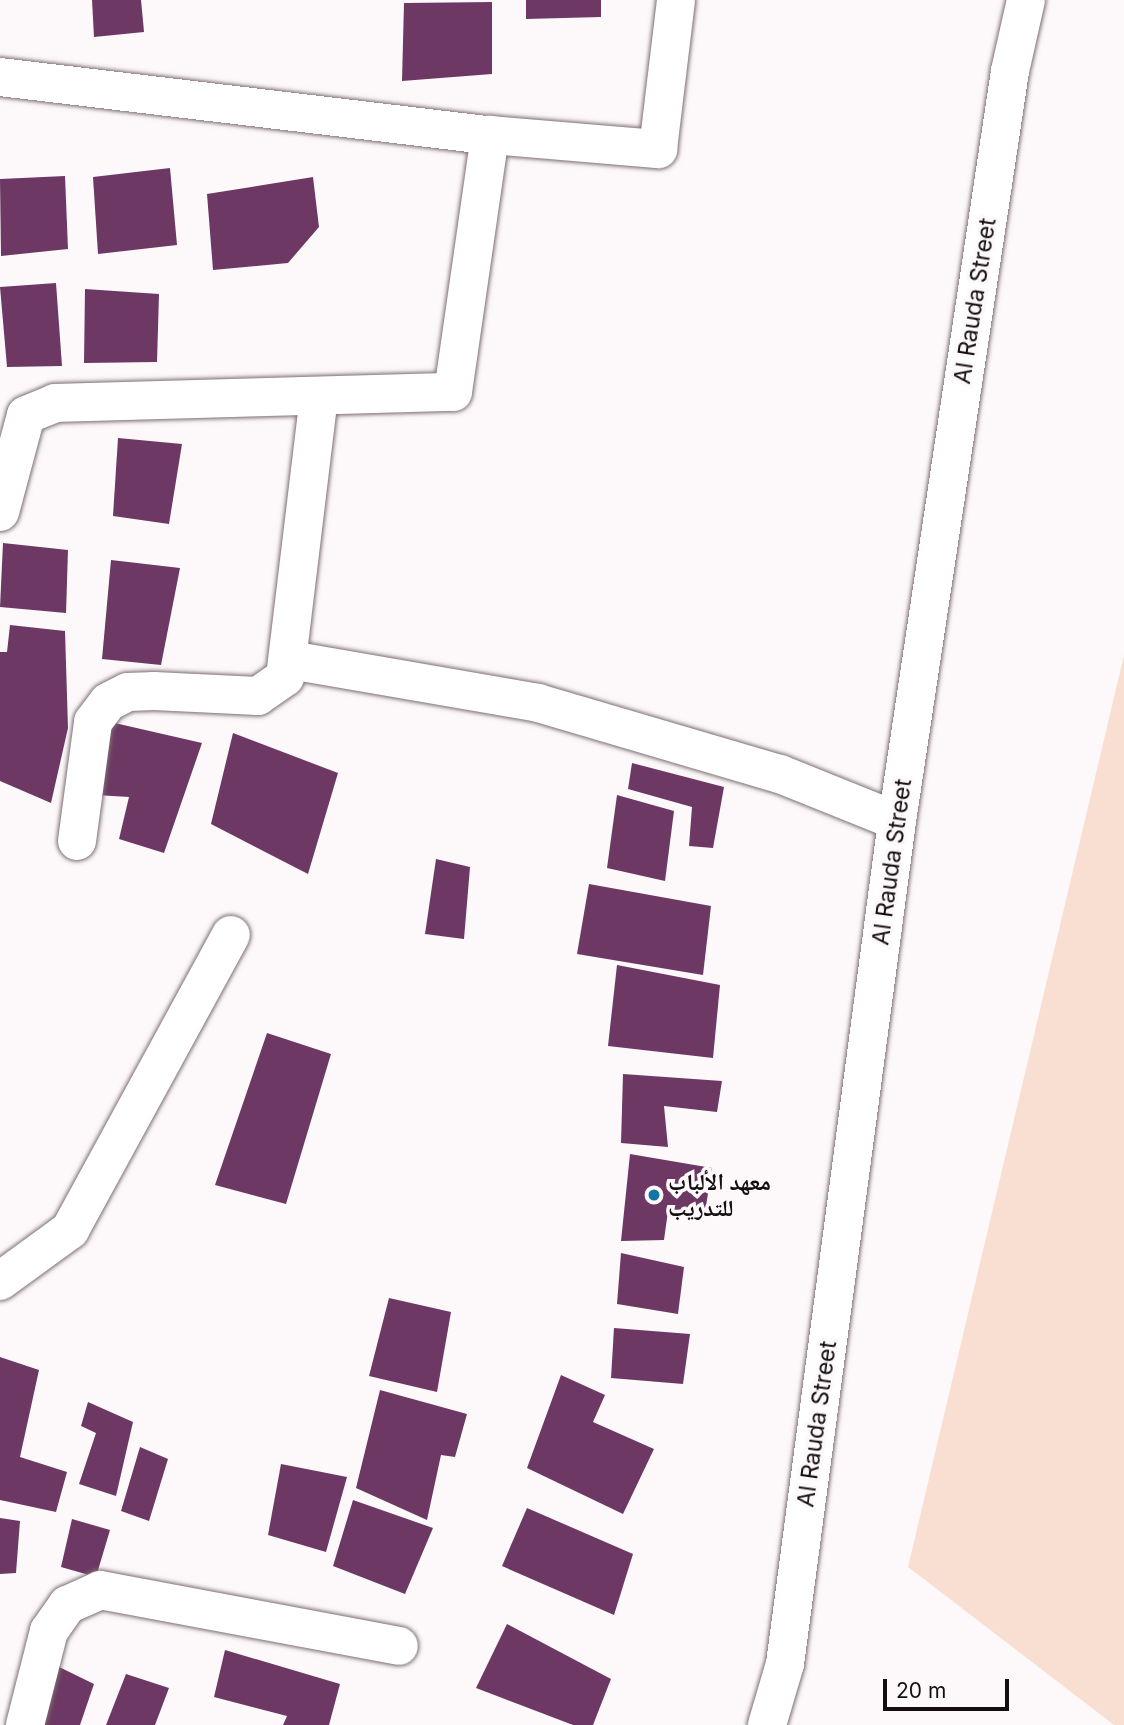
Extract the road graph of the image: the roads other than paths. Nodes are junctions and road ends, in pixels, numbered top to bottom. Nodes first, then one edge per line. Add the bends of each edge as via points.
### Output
1 (676, 0) edge
2 (1026, 0) edge
3 (0, 77) edge
4 (490, 135) junction
5 (319, 397) junction
6 (0, 512) edge
7 (290, 660) junction
8 (897, 821) junction
9 (77, 841) dead end
10 (231, 935) dead end
11 (0, 1281) edge
12 (399, 1646) dead end
13 (25, 1725) edge
14 (767, 1725) edge

1 - 4 street via 658,149
2 - 8 street, Al Rauda Street via 1010,71
3 - 4 street
4 - 5 street via 453,392
5 - 6 street via 38,408 26,415 20,430
5 - 7 street
7 - 8 street via 550,706 780,774
7 - 9 street via 275,689 258,696 128,692 108,702 93,722
8 - 14 street, Al Rauda Street via 785,1664
10 - 11 street via 71,1230
12 - 13 street via 100,1590 68,1605 49,1631

